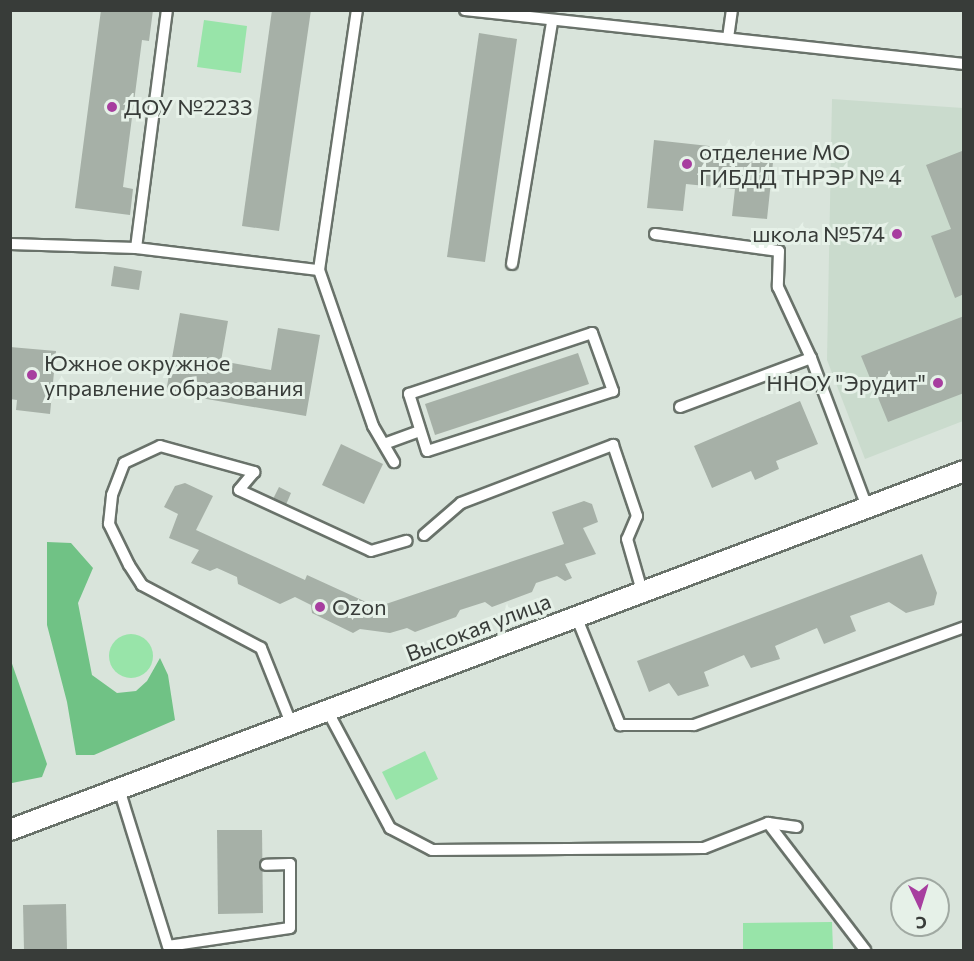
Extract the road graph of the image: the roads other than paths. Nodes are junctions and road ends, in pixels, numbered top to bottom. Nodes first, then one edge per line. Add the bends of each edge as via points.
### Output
1 (167, 10) edge
2 (357, 10) edge
3 (732, 10) edge
4 (461, 11) edge
5 (552, 22) junction
6 (728, 38) junction
7 (963, 64) edge
8 (655, 234) dead end
9 (10, 244) edge
10 (136, 248) junction
11 (512, 264) dead end
12 (319, 270) junction
13 (812, 358) junction
14 (680, 407) dead end
15 (420, 431) junction
16 (384, 444) junction
17 (394, 462) dead end
18 (963, 471) edge
19 (867, 507) junction
20 (423, 535) dead end
21 (407, 541) dead end
22 (642, 591) junction
23 (576, 616) junction
24 (963, 627) edge
25 (327, 710) junction
26 (291, 723) junction
27 (119, 789) junction
28 (768, 823) junction
29 (797, 827) dead end
30 (10, 830) edge
31 (266, 865) dead end
32 (865, 951) edge

1 - 10 lane
2 - 12 lane
3 - 6 lane
4 - 5 lane
5 - 6 lane
5 - 11 lane
6 - 7 lane
8 - 13 lane via 779,251 778,287
9 - 10 lane
10 - 12 lane
12 - 16 lane via 373,426
13 - 14 lane
13 - 19 lane
15 - 15 lane via 427,451 613,391 592,333 409,394
15 - 16 lane
16 - 17 lane
18 - 19 street, Высокая улица
19 - 22 street, Высокая улица
20 - 22 lane via 461,502 613,445 637,516 627,539
21 - 26 lane via 371,551 239,490 254,472 160,446 124,463 112,495 109,524 129,565 142,585 261,648
22 - 23 street, Высокая улица
23 - 24 lane via 620,725 694,724
23 - 25 street, Высокая улица
25 - 26 street, Высокая улица
25 - 28 lane via 390,828 432,850 704,848
26 - 27 street, Высокая улица
27 - 30 street, Высокая улица
27 - 31 lane via 168,946 290,928 290,864
28 - 29 lane
28 - 32 lane

